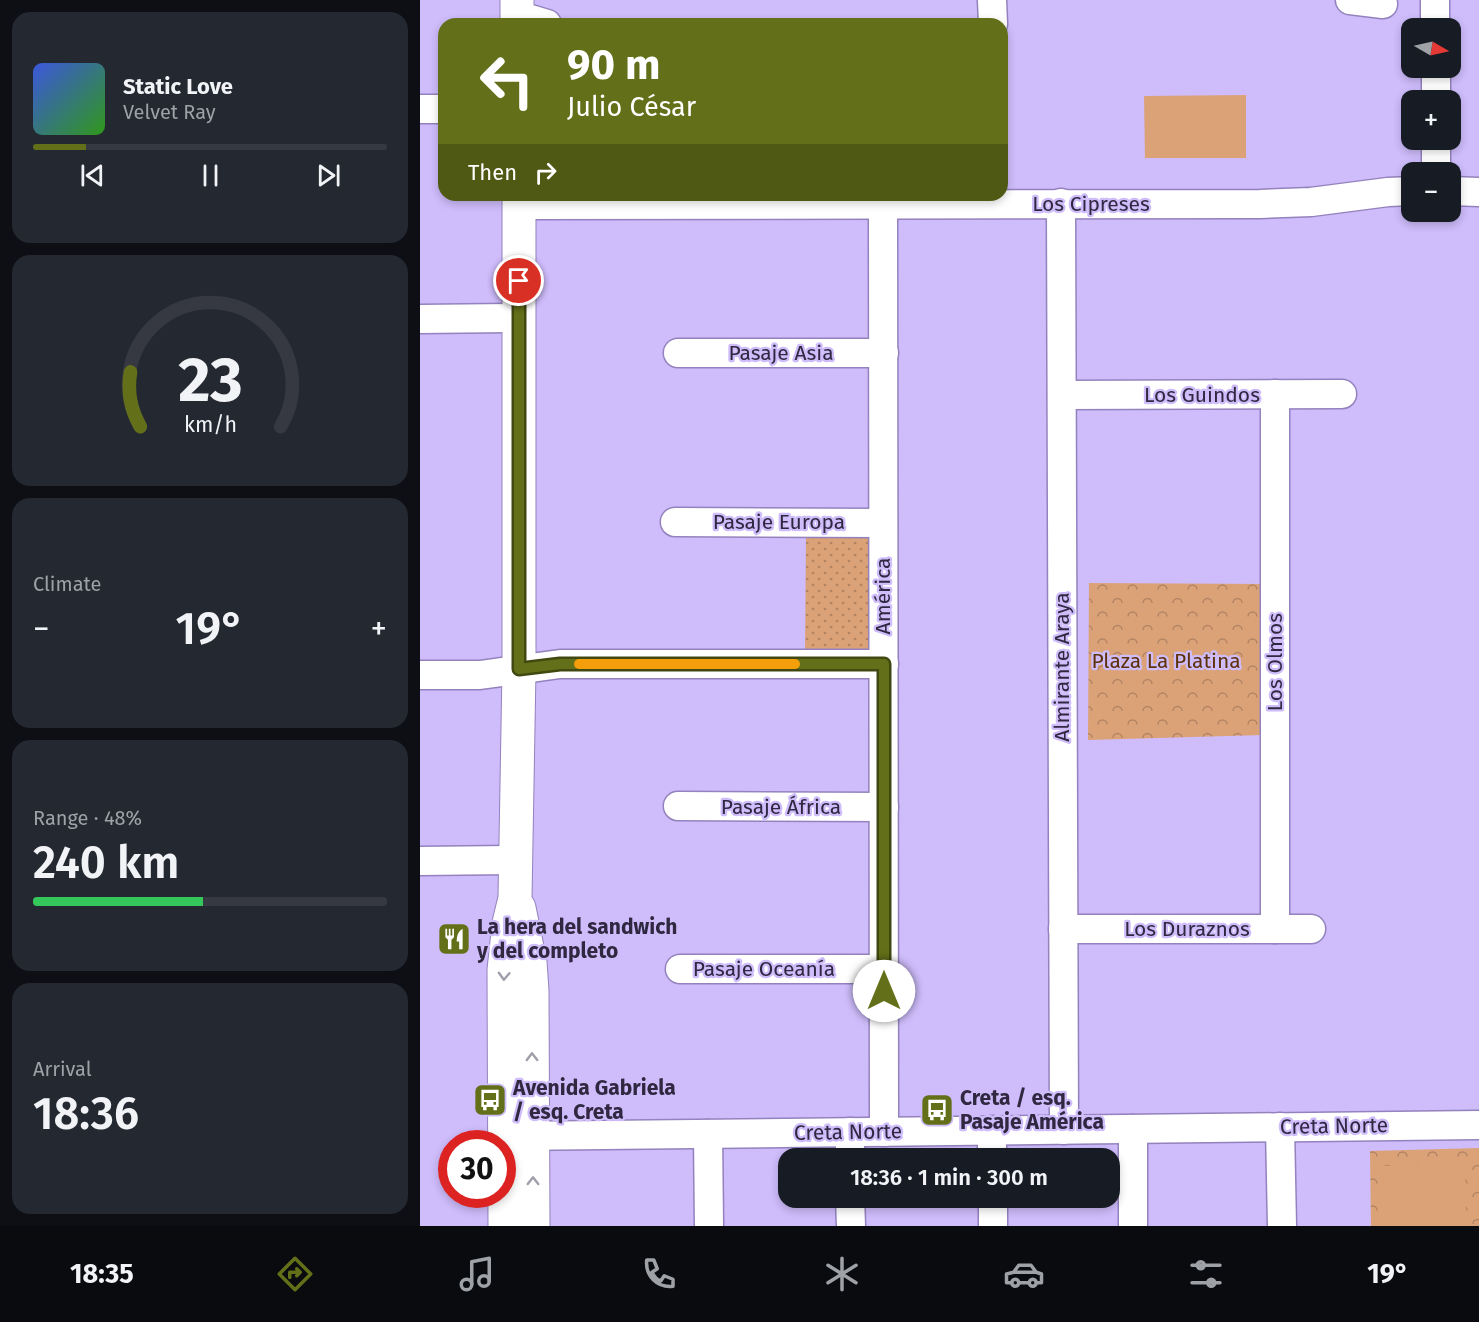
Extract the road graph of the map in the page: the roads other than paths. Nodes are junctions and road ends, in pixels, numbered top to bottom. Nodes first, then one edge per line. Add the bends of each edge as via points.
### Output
1 (992, 0) edge
2 (1350, 0) edge
3 (1435, 0) edge
4 (1383, 4) dead end
5 (993, 18) edge
6 (1435, 18) edge
7 (420, 109) edge
8 (438, 109) edge
9 (1461, 191) edge
10 (1401, 192) edge
11 (1479, 192) edge
12 (1008, 200) edge
13 (519, 201) edge
14 (640, 201) edge
15 (940, 201) edge
16 (883, 203) junction
17 (1061, 203) junction
18 (519, 318) junction
19 (420, 319) edge
20 (678, 353) dead end
21 (884, 353) junction
22 (1275, 394) junction
23 (1342, 394) dead end
24 (1062, 395) junction
25 (675, 522) dead end
26 (883, 523) junction
27 (884, 664) junction
28 (519, 669) junction
29 (420, 675) edge
30 (678, 806) dead end
31 (884, 807) junction
32 (516, 860) junction
33 (420, 861) edge
34 (1063, 929) junction
35 (1275, 929) junction
36 (1311, 929) dead end
37 (680, 969) dead end
38 (884, 969) junction
39 (1479, 1125) edge
40 (1281, 1127) junction
41 (1133, 1129) junction
42 (1064, 1130) junction
43 (884, 1132) junction
44 (708, 1134) junction
45 (519, 1136) junction
46 (992, 1144) edge
47 (850, 1145) edge
48 (850, 1208) edge
49 (993, 1208) edge
50 (505, 1226) edge
51 (533, 1226) edge
52 (709, 1226) edge
53 (851, 1226) edge
54 (993, 1226) edge
55 (1133, 1226) edge
56 (1282, 1226) edge

1 - 5 street
2 - 4 street
3 - 6 street
7 - 8 street
9 - 11 street
10 - 17 street, Los Cipreses via 1260,204
12 - 17 street, Los Cipreses
13 - 18 main road
14 - 16 street, Los Cipreses
15 - 16 street, Los Cipreses
16 - 21 street, América
17 - 24 street, Almirante Araya
18 - 19 street
18 - 28 main road
20 - 21 street, Pasaje Asia
21 - 26 street, América
22 - 23 street, Los Guindos
22 - 24 street, Los Guindos
22 - 35 street, Los Olmos
24 - 34 street, Almirante Araya
25 - 26 street, Pasaje Europa
26 - 27 street, América
27 - 28 street via 560,664
27 - 31 street, América
28 - 29 street via 480,675
28 - 32 main road
30 - 31 street, Pasaje África
31 - 38 street, América
32 - 33 street
32 - 45 main road via 515,898 530,962
34 - 35 street, Los Duraznos
34 - 42 street, Almirante Araya
35 - 36 street, Los Duraznos
37 - 38 street, Pasaje Oceanía
38 - 43 street, América
39 - 40 street, Creta Norte
40 - 41 street, Creta Norte
40 - 56 street
41 - 42 street, Creta Norte
41 - 55 street
42 - 46 street, Creta Norte
43 - 46 street, Creta Norte
43 - 47 street, Creta Norte
44 - 45 street, Creta Norte
44 - 47 street, Creta Norte
44 - 52 street
45 - 50 main road
51 -> 45 main road
48 - 53 street
49 - 54 street

